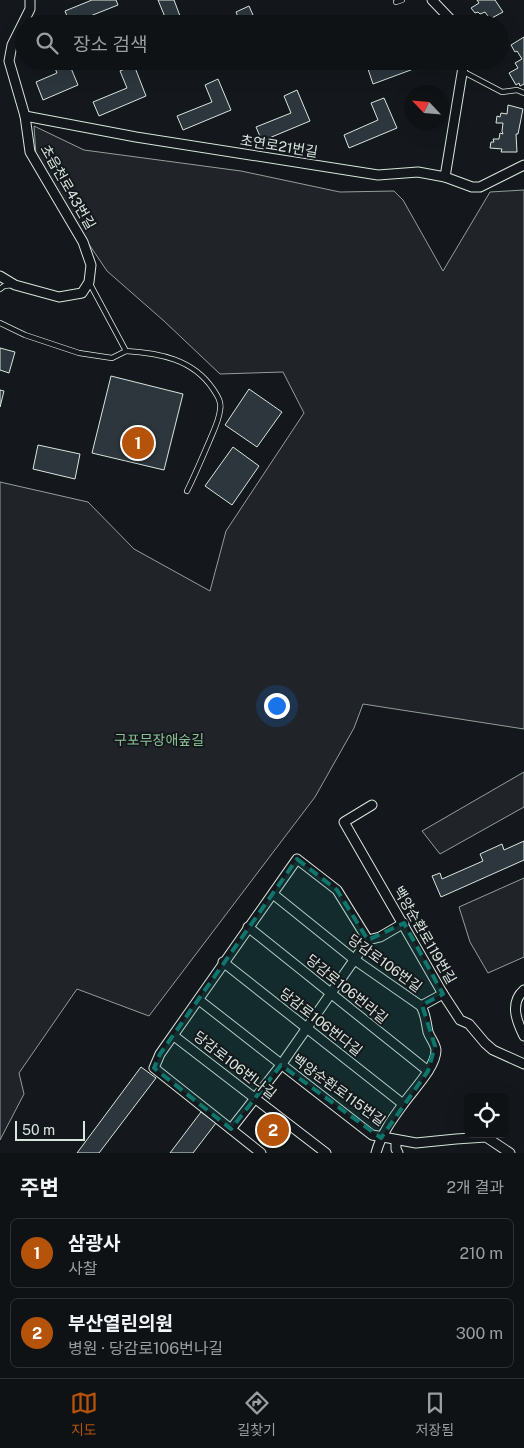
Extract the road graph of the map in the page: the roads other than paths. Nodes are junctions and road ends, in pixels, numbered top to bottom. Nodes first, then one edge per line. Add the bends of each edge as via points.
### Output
1 (30, 0) edge
2 (402, 0) edge
3 (432, 0) edge
4 (396, 2) dead end
5 (27, 15) edge
6 (446, 15) edge
7 (15, 39) edge
8 (462, 71) joint
9 (524, 93) edge
10 (25, 116) junction
11 (524, 164) edge
12 (445, 177) junction
13 (0, 276) edge
14 (89, 282) junction
15 (15, 285) junction
16 (0, 289) edge
17 (0, 323) edge
18 (126, 351) junction
19 (188, 491) dead end
20 (372, 805) dead end
21 (273, 894) junction
22 (404, 923) junction
23 (248, 927) junction
24 (368, 940) junction
25 (355, 960) junction
26 (223, 962) junction
27 (524, 990) edge
28 (330, 994) junction
29 (443, 994) junction
30 (199, 1000) junction
31 (421, 1006) junction
32 (306, 1027) junction
33 (174, 1036) junction
34 (524, 1036) edge
35 (524, 1064) edge
36 (281, 1065) junction
37 (428, 1071) junction
38 (255, 1098) junction
39 (403, 1104) junction
40 (231, 1129) junction
41 (381, 1138) junction
42 (396, 1140) junction
43 (261, 1153) edge
44 (326, 1153) edge
45 (376, 1153) edge
46 (398, 1153) edge
47 (510, 1153) edge

1 - 5 street, 초읍천로43번길
2 - 4 lane
3 - 6 street
7 - 10 street, 초읍천로43번길 via 9,61
8 - 9 lane via 502,92 517,90
8 - 12 street
10 - 12 street, 초연로21번길 via 378,176 418,172
10 - 14 street, 초읍천로43번길 via 30,152 83,242 91,265
11 - 12 street, 초연로21번길 via 480,187
13 - 15 street
14 - 15 street via 82,293 59,297
14 - 18 lane
15 - 16 lane
17 - 18 lane via 79,353 112,358
18 - 19 lane via 150,352 192,367 206,378 218,396 221,408
20 - 22 street, 백양순환로119번길 via 344,822
21 - 23 street
21 - 24 street via 297,859 337,890
21 - 25 street, 당감로106번길
22 - 24 street
22 - 29 street, 백양순환로119번길
23 - 26 street
23 - 28 street, 당감로106번라길
24 - 25 street
25 - 28 street
25 - 31 street, 당감로106번길
26 - 30 street
26 - 32 street, 당감로106번다길
27 - 34 street via 516,1003 515,1018
28 - 32 street
28 - 37 street, 당감로106번라길
29 - 31 street
29 - 35 street, 백양순환로119번길 via 460,1020 469,1024 493,1050
30 - 33 street
30 - 36 street, 백양순환로115번길
31 - 37 street, 당감로106번길 via 436,1053
32 - 36 street
32 - 39 street, 당감로106번다길
33 - 38 street, 당감로106번나길
33 - 40 street via 154,1068
36 - 38 street
36 - 41 street, 백양순환로115번길 via 372,1135
37 - 39 street, 당감로106번길
38 - 40 street
38 - 44 street, 당감로106번나길
39 - 41 street, 당감로106번길
40 - 43 street
41 - 42 street, 백양순환로115번길
41 - 45 street, 당감로106번길
42 - 46 street
42 - 47 street, 백양순환로115번길 via 416,1143 486,1138

